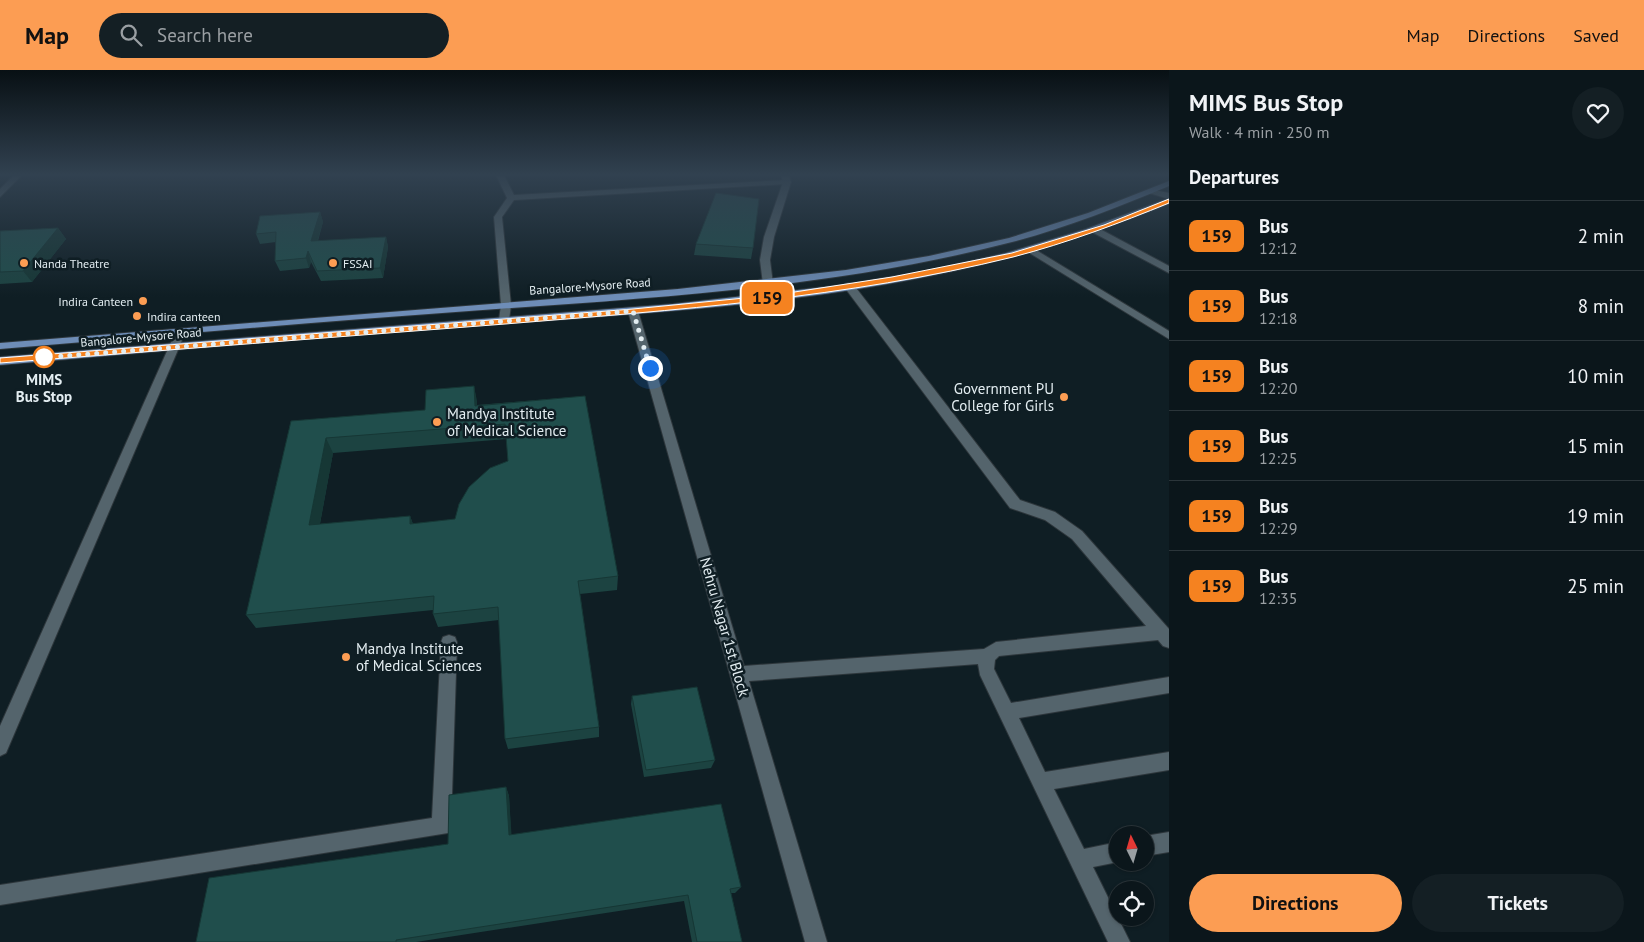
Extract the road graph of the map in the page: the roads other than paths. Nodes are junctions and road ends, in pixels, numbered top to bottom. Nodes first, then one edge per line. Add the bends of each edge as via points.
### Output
1 (499, 216) edge
2 (776, 216) edge
3 (1086, 216) edge
4 (1132, 216) edge
5 (1095, 230) junction
6 (1031, 250) junction
7 (1169, 270) edge
8 (768, 284) junction
9 (849, 286) junction
10 (506, 305) junction
11 (633, 311) junction
12 (504, 320) junction
13 (181, 331) junction
14 (1169, 336) edge
15 (0, 346) edge
16 (174, 347) junction
17 (0, 361) edge
18 (1165, 636) edge
19 (449, 642) dead end
20 (987, 656) junction
21 (738, 674) junction
22 (1169, 685) edge
23 (1007, 712) junction
24 (0, 748) edge
25 (1169, 761) edge
26 (1041, 782) junction
27 (1169, 842) edge
28 (1154, 844) edge
29 (1109, 854) edge
30 (1078, 860) junction
31 (0, 895) edge
32 (816, 942) edge
33 (1119, 942) edge

1 - 10 street
2 - 8 street via 765,260
3 - 8 main road, Bangalore-Mysore Road via 953,253
4 - 5 main road, Bangalore-Mysore Road
5 - 6 main road, Bangalore-Mysore Road
5 - 7 street
6 - 9 main road, Bangalore-Mysore Road via 965,266
6 - 14 street
8 - 10 main road, Bangalore-Mysore Road
9 - 11 main road, Bangalore-Mysore Road
9 - 18 street via 1015,504 1050,516 1077,535
10 - 12 street
10 - 13 main road, Bangalore-Mysore Road
11 - 12 main road, Bangalore-Mysore Road
11 - 21 street, Nehru Nagar 1st Block
12 - 16 main road, Bangalore-Mysore Road
13 - 15 main road, Bangalore-Mysore Road
13 - 16 street
16 - 17 main road, Bangalore-Mysore Road
16 - 24 street
18 - 20 street via 996,649
19 - 31 street via 442,826
20 - 21 street
20 - 23 street via 986,670
21 - 32 street, Nehru Nagar 1st Block
22 - 23 street
23 - 26 street
25 - 26 street
26 - 30 street
27 - 28 street
29 - 30 street
30 - 33 street

